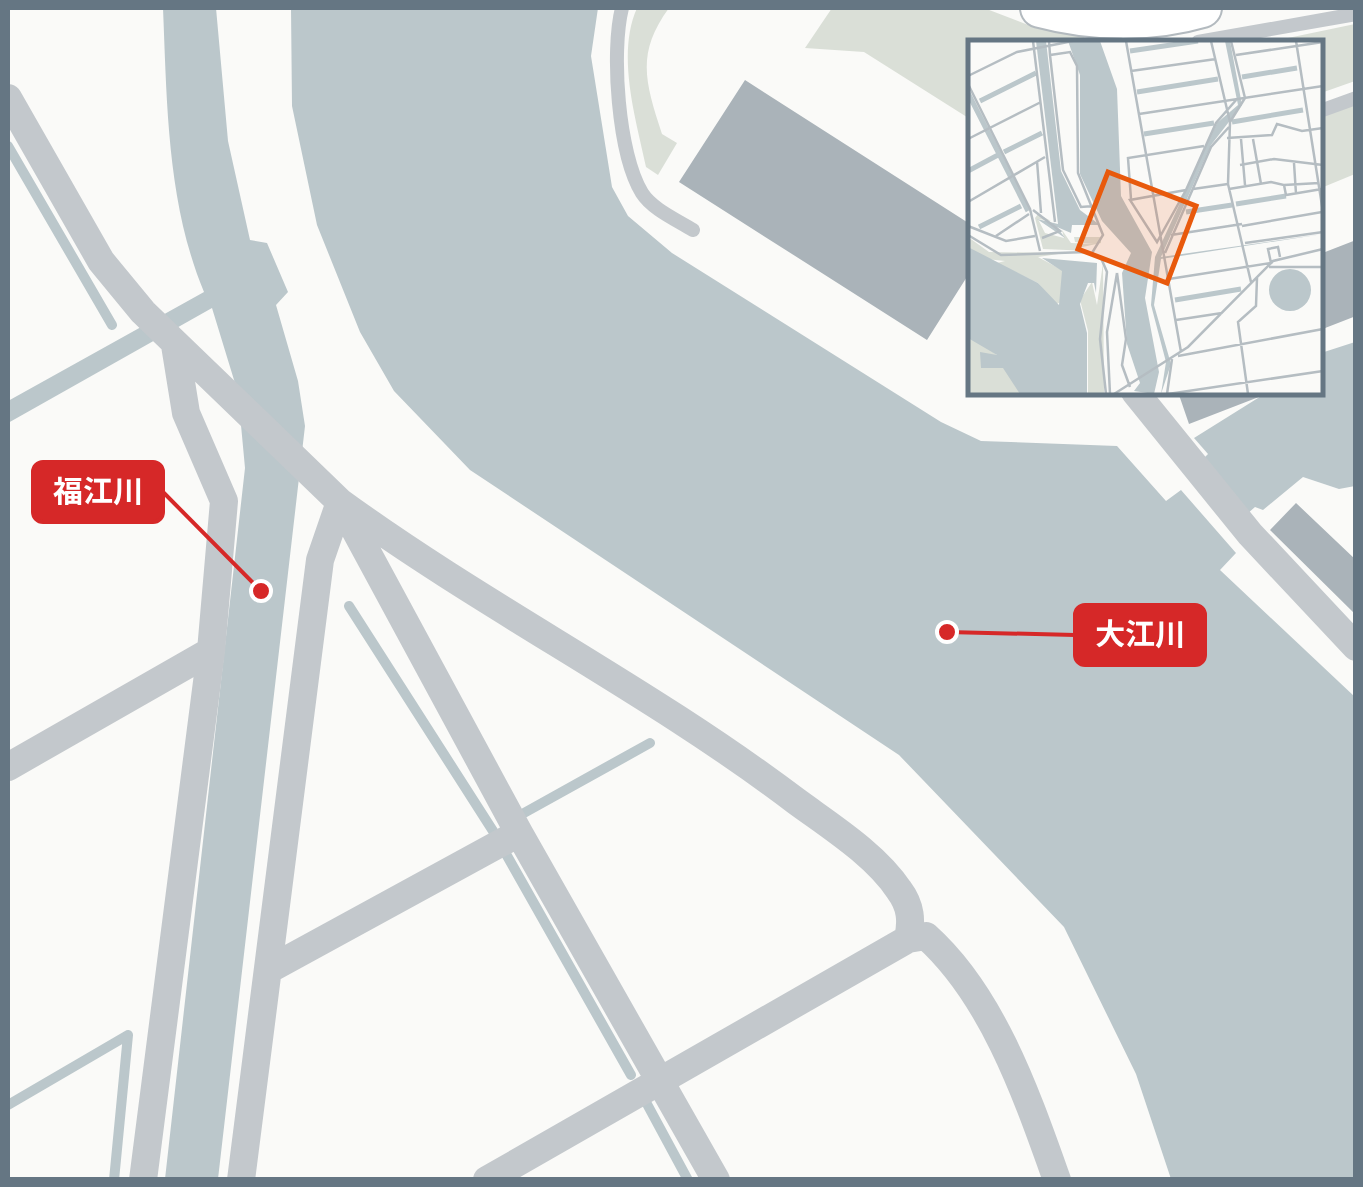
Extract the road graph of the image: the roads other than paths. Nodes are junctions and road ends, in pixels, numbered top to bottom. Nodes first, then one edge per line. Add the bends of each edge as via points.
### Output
1 (622, 8) edge
2 (1040, 8) edge
3 (1202, 8) edge
4 (1356, 14) edge
5 (1140, 31) edge
6 (1209, 40) edge
7 (8, 98) edge
8 (1356, 98) edge
9 (1323, 110) edge
10 (692, 230) dead end
11 (172, 341) junction
12 (1138, 395) edge
13 (340, 502) junction
14 (1356, 647) edge
15 (211, 651) junction
16 (8, 767) edge
17 (507, 839) junction
18 (908, 939) junction
19 (270, 969) junction
20 (658, 1079) junction
21 (143, 1180) edge
22 (241, 1180) edge
23 (487, 1180) edge
24 (716, 1180) edge
25 (1057, 1180) edge

1 - 10 lane via 616,33 629,155 649,202
2 - 5 main road
3 - 5 main road
4 - 6 lane
7 - 11 street via 102,261
8 - 9 lane
11 - 13 street
11 - 15 street via 186,413 224,501
12 - 14 street via 1250,534
13 - 17 street
13 - 18 street via 429,566 734,753 843,836 899,890 913,919
13 - 19 street via 320,560
15 - 16 street
15 - 21 street
17 - 19 street
17 - 20 street
18 - 20 street
18 - 25 street via 926,936 952,959 1001,1043
19 - 22 street
20 - 23 street
20 - 24 street

